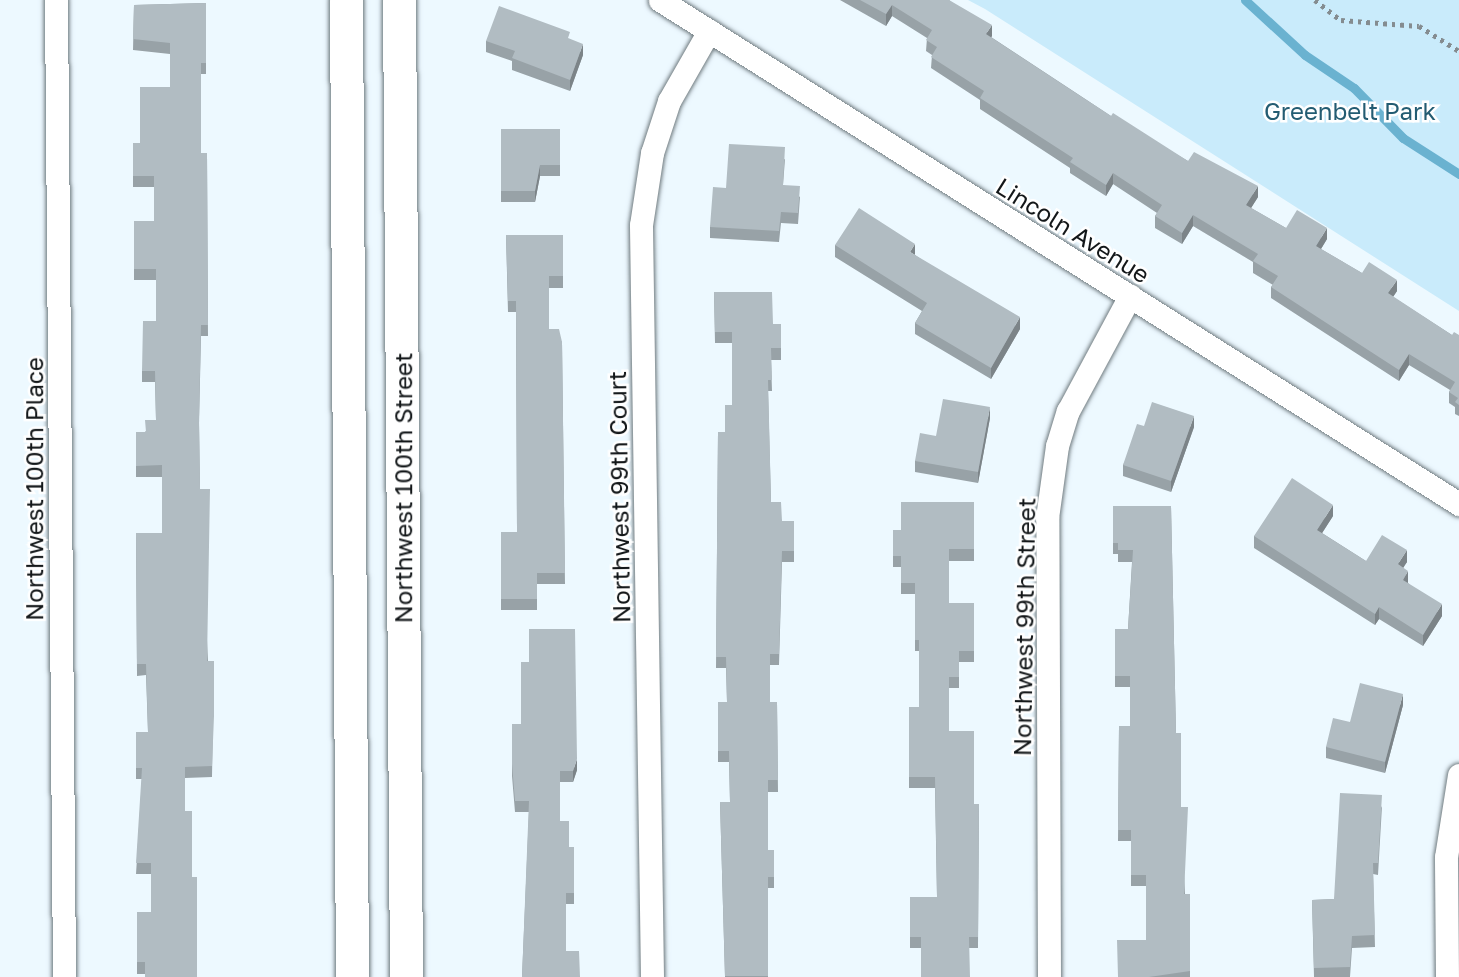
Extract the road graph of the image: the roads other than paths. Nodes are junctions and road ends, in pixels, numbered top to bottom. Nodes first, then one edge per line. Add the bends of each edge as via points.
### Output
1 (56, 0) edge
2 (346, 0) edge
3 (399, 0) edge
4 (660, 0) edge
5 (709, 31) junction
6 (1130, 296) junction
7 (1459, 504) edge
8 (1459, 775) edge
9 (64, 977) edge
10 (352, 977) edge
11 (406, 977) edge
12 (652, 977) edge
13 (1049, 977) edge
14 (1447, 977) edge

1 - 9 street, Northwest 100th Place
2 - 10 main road
3 - 11 main road, Northwest 100th Street
4 - 5 street, Lincoln Avenue
5 - 6 street, Lincoln Avenue
5 - 12 street, Northwest 99th Court via 669,101 652,153 642,225
6 - 7 street, Lincoln Avenue
6 - 13 street, Northwest 99th Street via 1092,359 1068,411 1057,446 1047,518
8 - 14 street via 1446,857

